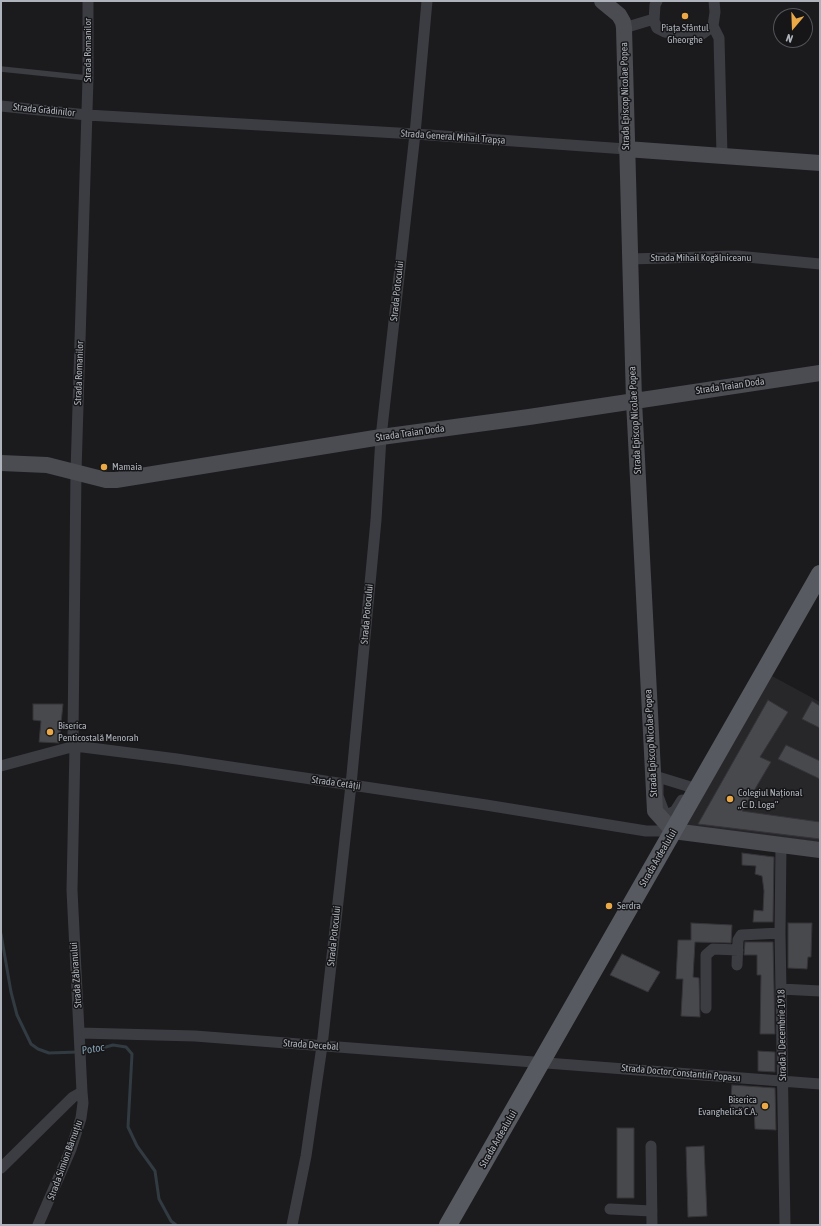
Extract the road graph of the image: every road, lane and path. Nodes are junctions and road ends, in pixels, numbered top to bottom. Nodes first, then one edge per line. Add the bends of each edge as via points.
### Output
1 (88, 1) edge
2 (427, 1) edge
3 (602, 1) edge
4 (657, 1) edge
5 (714, 1) edge
6 (654, 19) junction
7 (713, 26) junction
8 (624, 28) junction
9 (1, 69) edge
10 (88, 78) junction
11 (1, 106) edge
12 (87, 115) junction
13 (414, 134) junction
14 (626, 149) junction
15 (722, 155) junction
16 (820, 163) edge
17 (629, 259) junction
18 (820, 264) edge
19 (820, 373) edge
20 (634, 400) junction
21 (381, 437) junction
22 (1, 463) edge
23 (76, 472) junction
24 (820, 574) edge
25 (75, 746) junction
26 (1, 766) edge
27 (656, 777) junction
28 (350, 785) junction
29 (694, 788) junction
30 (673, 832) junction
31 (780, 845) junction
32 (820, 850) edge
33 (780, 933) junction
34 (738, 950) junction
35 (738, 965) dead end
36 (781, 989) junction
37 (820, 991) edge
38 (706, 1008) dead end
39 (80, 1033) junction
40 (322, 1046) junction
41 (542, 1062) junction
42 (783, 1082) junction
43 (820, 1084) edge
44 (82, 1092) junction
45 (651, 1146) dead end
46 (1, 1168) edge
47 (610, 1209) dead end
48 (652, 1212) junction
49 (38, 1225) edge
50 (292, 1225) edge
51 (448, 1225) edge
52 (652, 1225) edge
53 (785, 1225) edge

1 - 10 street, Strada Romanilor
2 - 13 street, Strada Potocului
3 - 8 main road via 619,15
4 - 6 street
5 - 7 street
6 - 7 street via 657,28 674,35 702,34
6 - 8 street
7 - 15 street via 719,38
8 - 14 main road, Strada Episcop Nicolae Popea
9 - 10 lane
10 - 12 street, Strada Romanilor
11 - 12 street, Strada Grădinilor
12 - 13 street, Strada General Mihail Trapșa
12 - 23 street, Strada Romanilor
13 - 14 street, Strada General Mihail Trapșa
13 - 21 street, Strada Potocului
14 - 15 main road, Strada General Mihail Trapșa
14 - 17 main road, Strada Episcop Nicolae Popea
15 - 16 main road, Strada General Mihail Trapșa
17 - 18 street, Strada Mihail Kogălniceanu via 737,256
17 - 20 main road, Strada Episcop Nicolae Popea
19 - 20 main road, Strada Traian Doda
20 - 21 main road, Strada Traian Doda
20 - 27 main road, Strada Episcop Nicolae Popea
21 - 23 main road, Strada Traian Doda via 116,480
21 - 28 street, Strada Potocului via 376,520
22 - 23 main road, Strada Traian Doda via 48,465
23 - 25 street, Strada Romanilor via 73,735
24 - 29 main road, Strada Ardealului
25 - 26 street, Strada Cetății
25 - 28 street, Strada Cetății via 177,758
25 - 39 street, Strada Zăbranului via 72,890
27 - 29 street
27 - 29 street via 661,806 664,812 669,814 675,811
27 - 30 main road, Strada Episcop Nicolae Popea via 655,811
28 - 30 street, Strada Cetății via 646,831
28 - 40 street, Strada Potocului
29 - 30 main road, Strada Ardealului
30 - 31 main road
30 - 41 main road, Strada Ardealului
31 - 32 main road
31 - 33 street, Strada 1 Decembrie 1918
33 - 34 street via 741,935
33 - 36 street, Strada 1 Decembrie 1918
34 - 35 street
34 - 38 street via 713,949 706,955
36 - 37 street
36 - 42 street, Strada 1 Decembrie 1918
39 - 40 street, Strada Decebal via 195,1036
39 - 44 street, Strada Zăbranului
40 - 41 street, Strada Decebal
40 - 50 street, Strada Potocului via 306,1156
41 - 42 street, Strada Doctor Constantin Popasu
41 - 51 main road, Strada Ardealului
42 - 43 street, Strada Doctor Constantin Popasu
42 - 53 street, Strada 1 Decembrie 1918
44 - 46 street via 73,1097
44 - 49 street, Strada Simion Bărnuțiu via 81,1118 73,1144
45 - 48 street
47 - 48 street
48 - 52 street

